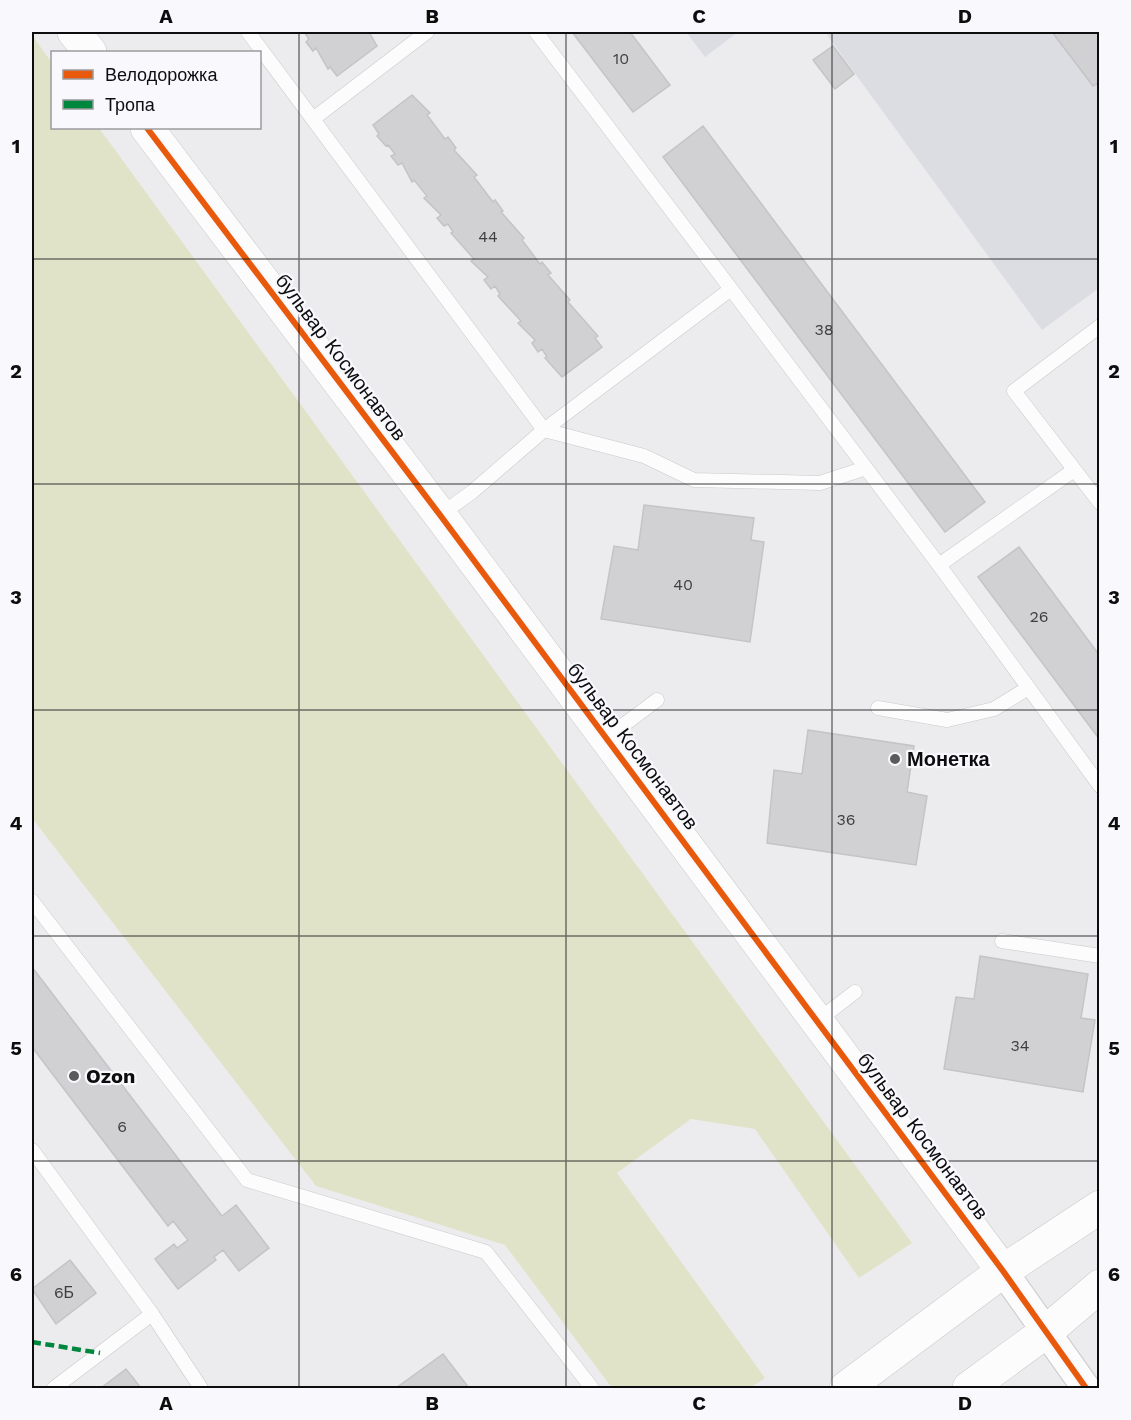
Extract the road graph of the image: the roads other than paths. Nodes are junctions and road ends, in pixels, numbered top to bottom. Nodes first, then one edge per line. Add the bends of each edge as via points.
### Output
1 (74, 32) edge
2 (248, 32) edge
3 (427, 32) edge
4 (536, 32) edge
5 (89, 51) edge
6 (313, 119) junction
7 (148, 129) edge
8 (730, 289) junction
9 (1100, 326) edge
10 (544, 430) junction
11 (866, 468) junction
12 (1074, 470) junction
13 (1100, 503) edge
14 (441, 515) junction
15 (939, 565) junction
16 (1028, 688) junction
17 (657, 699) dead end
18 (878, 708) dead end
19 (606, 738) junction
20 (1100, 786) edge
21 (32, 901) edge
22 (1002, 941) dead end
23 (1100, 956) edge
24 (855, 992) dead end
25 (817, 1021) junction
26 (32, 1150) edge
27 (1100, 1207) edge
28 (1003, 1271) junction
29 (1100, 1286) edge
30 (152, 1314) junction
31 (1047, 1331) junction
32 (54, 1389) edge
33 (201, 1389) edge
34 (591, 1389) edge
35 (846, 1389) edge
36 (969, 1389) edge
37 (1086, 1389) edge

1 - 5 street
2 - 6 lane
3 - 6 lane
4 - 8 lane
6 - 10 lane
7 - 14 street, бульвар Космонавтов
8 - 10 lane
8 - 11 lane
9 - 12 lane via 1014,391
10 - 11 lane via 644,456 694,480 820,483
10 - 14 lane
11 - 15 lane
12 - 13 lane
12 - 15 lane
14 - 19 street, бульвар Космонавтов
15 - 16 lane
16 - 18 lane via 994,709 947,720
16 - 20 lane
17 - 19 lane
19 - 25 street, бульвар Космонавтов
21 - 34 lane via 247,1180 486,1252
22 - 23 lane
24 - 25 lane
25 - 28 street, бульвар Космонавтов
26 - 30 lane
27 - 28 street
28 - 31 street, бульвар Космонавтов
28 - 35 street
29 - 31 street
30 - 32 lane
30 - 33 lane
31 - 36 street
31 - 37 street, бульвар Космонавтов

